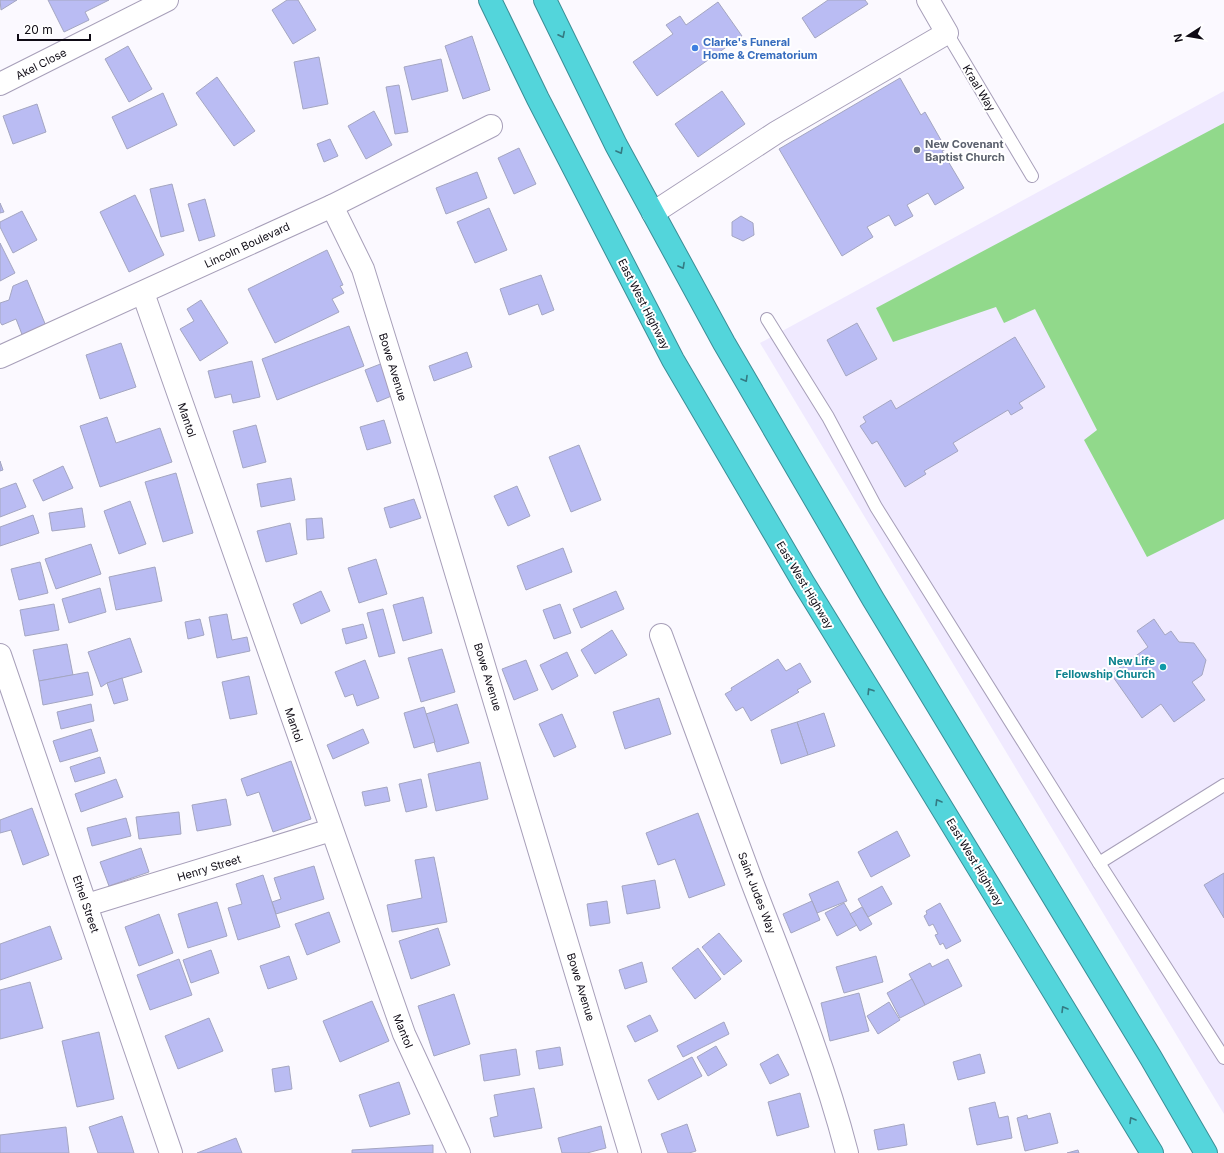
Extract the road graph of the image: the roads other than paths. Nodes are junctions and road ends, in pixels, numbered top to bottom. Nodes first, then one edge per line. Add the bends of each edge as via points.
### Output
1 (167, 0) edge
2 (490, 0) edge
3 (545, 0) edge
4 (928, 0) edge
5 (947, 33) junction
6 (0, 84) edge
7 (491, 126) dead end
8 (1032, 176) dead end
9 (332, 206) junction
10 (653, 213) junction
11 (143, 293) junction
12 (767, 319) dead end
13 (0, 357) edge
14 (661, 635) dead end
15 (0, 655) edge
16 (1224, 785) edge
17 (331, 830) junction
18 (1099, 863) junction
19 (87, 905) junction
20 (1224, 1058) edge
21 (171, 1153) edge
22 (459, 1153) edge
23 (630, 1153) edge
24 (847, 1153) edge
25 (1152, 1153) edge
26 (1206, 1153) edge

1 - 6 street, Akel Close
25 -> 2 highway, East West Highway via 803,582 673,360 538,99
3 -> 10 highway via 616,145
4 - 5 street, Kraal Way
5 - 8 lane, Kraal Way
5 - 10 street via 777,132
7 - 9 street, Lincoln Boulevard
9 - 11 street, Lincoln Boulevard
9 - 23 street, Bowe Avenue via 363,269
10 -> 26 highway via 724,343 873,599
11 - 13 street, Lincoln Boulevard
11 - 17 street, Mantol
12 - 18 lane via 828,418 876,507
14 - 24 street, Saint Judes Way via 804,1016
15 - 19 street, Ethel Street
16 - 18 lane
17 - 19 street, Henry Street
17 - 22 street, Mantol via 404,1034
18 - 20 lane
19 - 21 street, Ethel Street

